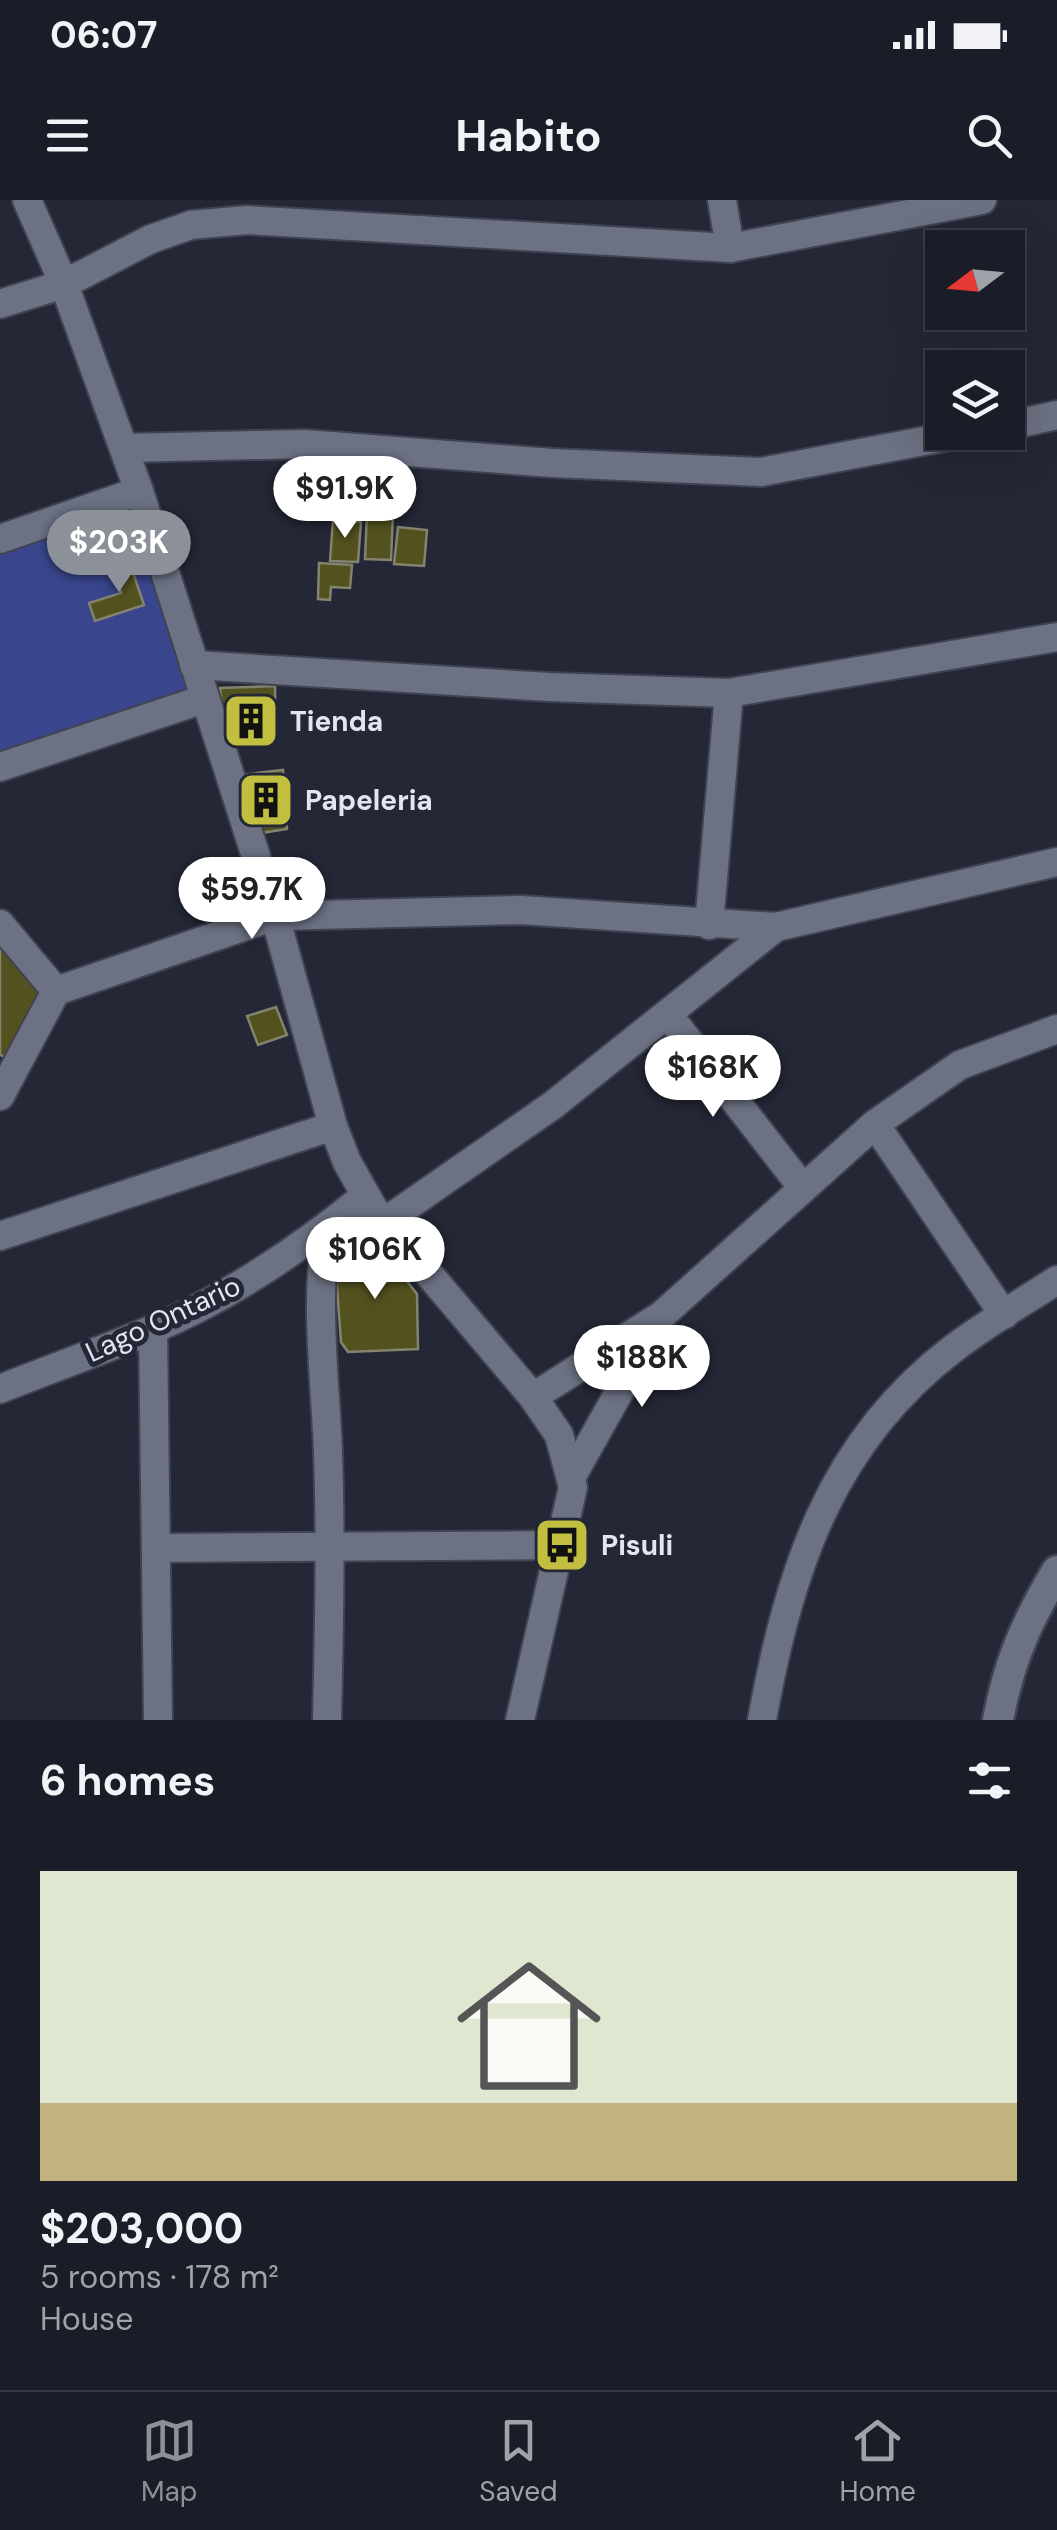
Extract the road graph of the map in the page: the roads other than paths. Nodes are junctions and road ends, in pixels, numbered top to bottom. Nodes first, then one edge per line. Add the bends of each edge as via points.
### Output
1 (27, 200) edge
2 (722, 200) edge
3 (982, 200) edge
4 (945, 204) edge
5 (730, 248) junction
6 (64, 284) junction
7 (0, 304) edge
8 (1057, 415) edge
9 (1025, 422) edge
10 (925, 441) edge
11 (124, 448) junction
12 (139, 492) junction
13 (0, 539) edge
14 (1057, 637) edge
15 (194, 666) junction
16 (729, 694) junction
17 (204, 699) junction
18 (0, 767) edge
19 (1057, 862) edge
20 (275, 916) junction
21 (0, 924) edge
22 (709, 925) junction
23 (776, 927) junction
24 (56, 991) junction
25 (668, 1016) junction
26 (1057, 1029) edge
27 (4, 1078) edge
28 (875, 1124) junction
29 (332, 1126) junction
30 (803, 1188) junction
31 (364, 1196) junction
32 (386, 1221) junction
33 (330, 1224) junction
34 (0, 1236) edge
35 (1057, 1280) edge
36 (662, 1315) junction
37 (1004, 1315) junction
38 (154, 1329) junction
39 (0, 1389) edge
40 (533, 1396) junction
41 (572, 1476) junction
42 (562, 1546) junction
43 (332, 1547) junction
44 (156, 1548) junction
45 (1057, 1572) edge
46 (158, 1720) edge
47 (327, 1720) edge
48 (520, 1720) edge
49 (762, 1720) edge
50 (998, 1720) edge

1 - 6 street
2 - 5 street
3 - 4 street
4 - 5 street
5 - 6 street via 247,220 192,225 151,238
6 - 7 street
6 - 11 street
8 - 9 street
10 - 11 street via 761,472 305,444
11 - 12 street
12 - 13 street
12 - 15 street
14 - 16 street
15 - 16 street
15 - 17 street
16 - 22 street
17 - 18 street
17 - 20 street
19 - 23 street
20 - 22 street via 521,910
20 - 24 street
20 - 29 street
21 - 24 street
22 - 23 street
23 - 25 street
24 - 27 street
25 - 30 street
25 - 32 street
26 - 28 street via 960,1065
28 - 30 street
28 - 37 street
29 - 31 street
29 - 34 street
30 - 36 street
31 - 32 street
31 - 33 street, Lago Ontario
32 - 40 street
33 - 38 street, Lago Ontario via 237,1287
33 - 43 street via 322,1284
35 - 37 street
36 - 40 street
36 - 41 street
37 - 49 street via 953,1349 890,1408 844,1466 802,1554
38 - 39 street, Lago Ontario
38 - 44 street
40 - 41 street via 559,1435
41 - 42 street
42 - 43 street
42 - 48 street
43 - 44 street
43 - 47 street
44 - 46 street
45 - 50 street via 1007,1672

